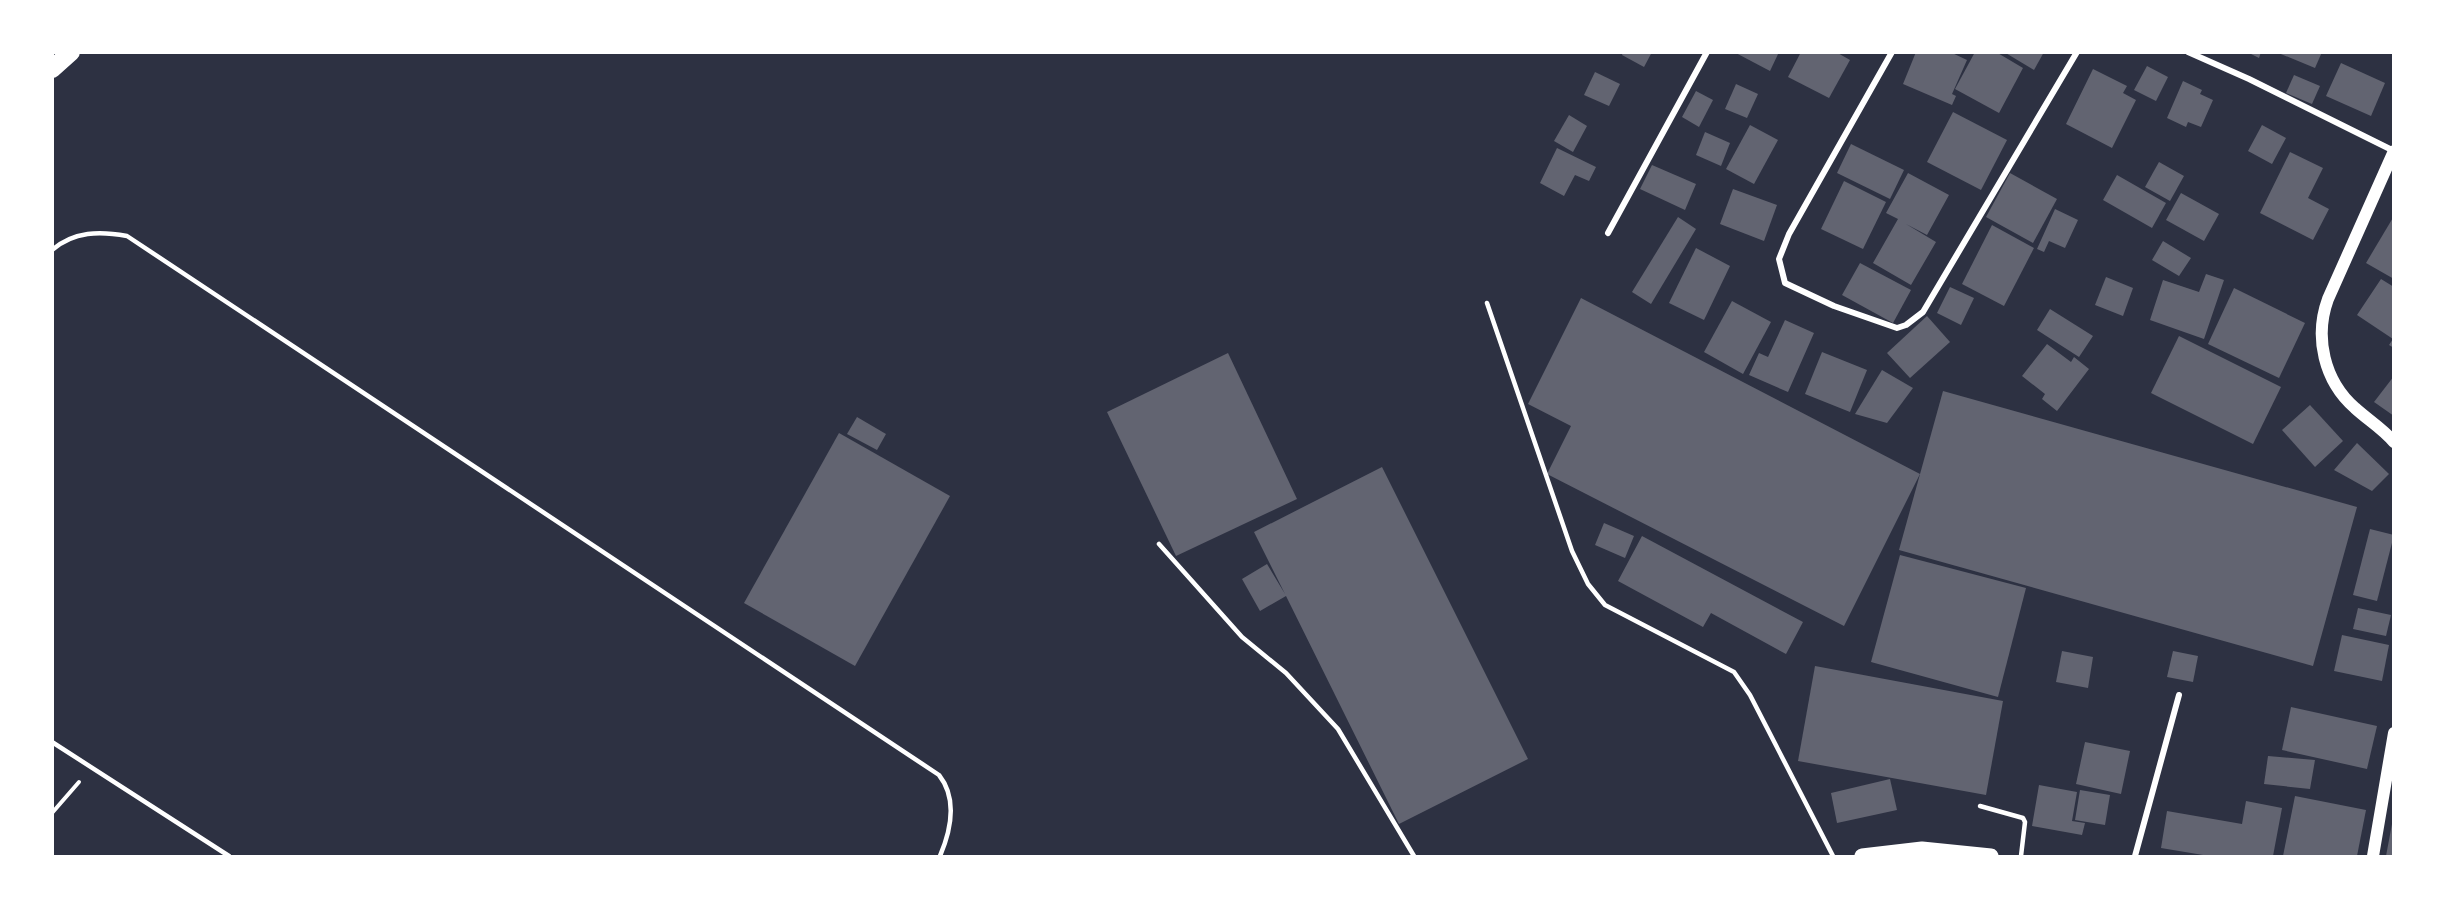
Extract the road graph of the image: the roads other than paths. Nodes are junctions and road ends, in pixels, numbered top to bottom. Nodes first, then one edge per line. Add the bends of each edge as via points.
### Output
1 (71, 52) edge
2 (1707, 52) edge
3 (1892, 52) edge
4 (2077, 52) edge
5 (2188, 52) edge
6 (52, 69) edge
7 (2394, 151) edge
8 (1608, 233) dead end
9 (52, 250) edge
10 (1487, 303) dead end
11 (2394, 442) edge
12 (1159, 544) dead end
13 (2179, 695) dead end
14 (2394, 732) edge
15 (52, 742) edge
16 (1980, 806) dead end
17 (1965, 854) edge
18 (229, 856) edge
19 (940, 856) edge
20 (1414, 856) edge
21 (1833, 856) edge
22 (1862, 856) edge
23 (1991, 856) edge
24 (2021, 856) edge
25 (2135, 856) edge
26 (2373, 856) edge

1 - 6 highway
2 - 8 street
3 - 4 street via 1789,234 1779,260 1785,283 1834,306 1897,328 1923,312
5 - 7 street
7 - 11 main road via 2328,298 2321,333 2323,351 2339,392
9 - 19 lane via 65,239 103,231 127,236 939,775 947,785 951,801 950,822
10 - 21 lane via 1572,551 1588,584 1605,605 1734,672 1750,695
12 - 20 lane via 1242,637 1286,673 1338,729
13 - 25 street
14 - 26 main road
15 - 18 lane
16 - 24 lane via 2023,818
17 - 22 main road via 1922,849
17 - 23 main road

